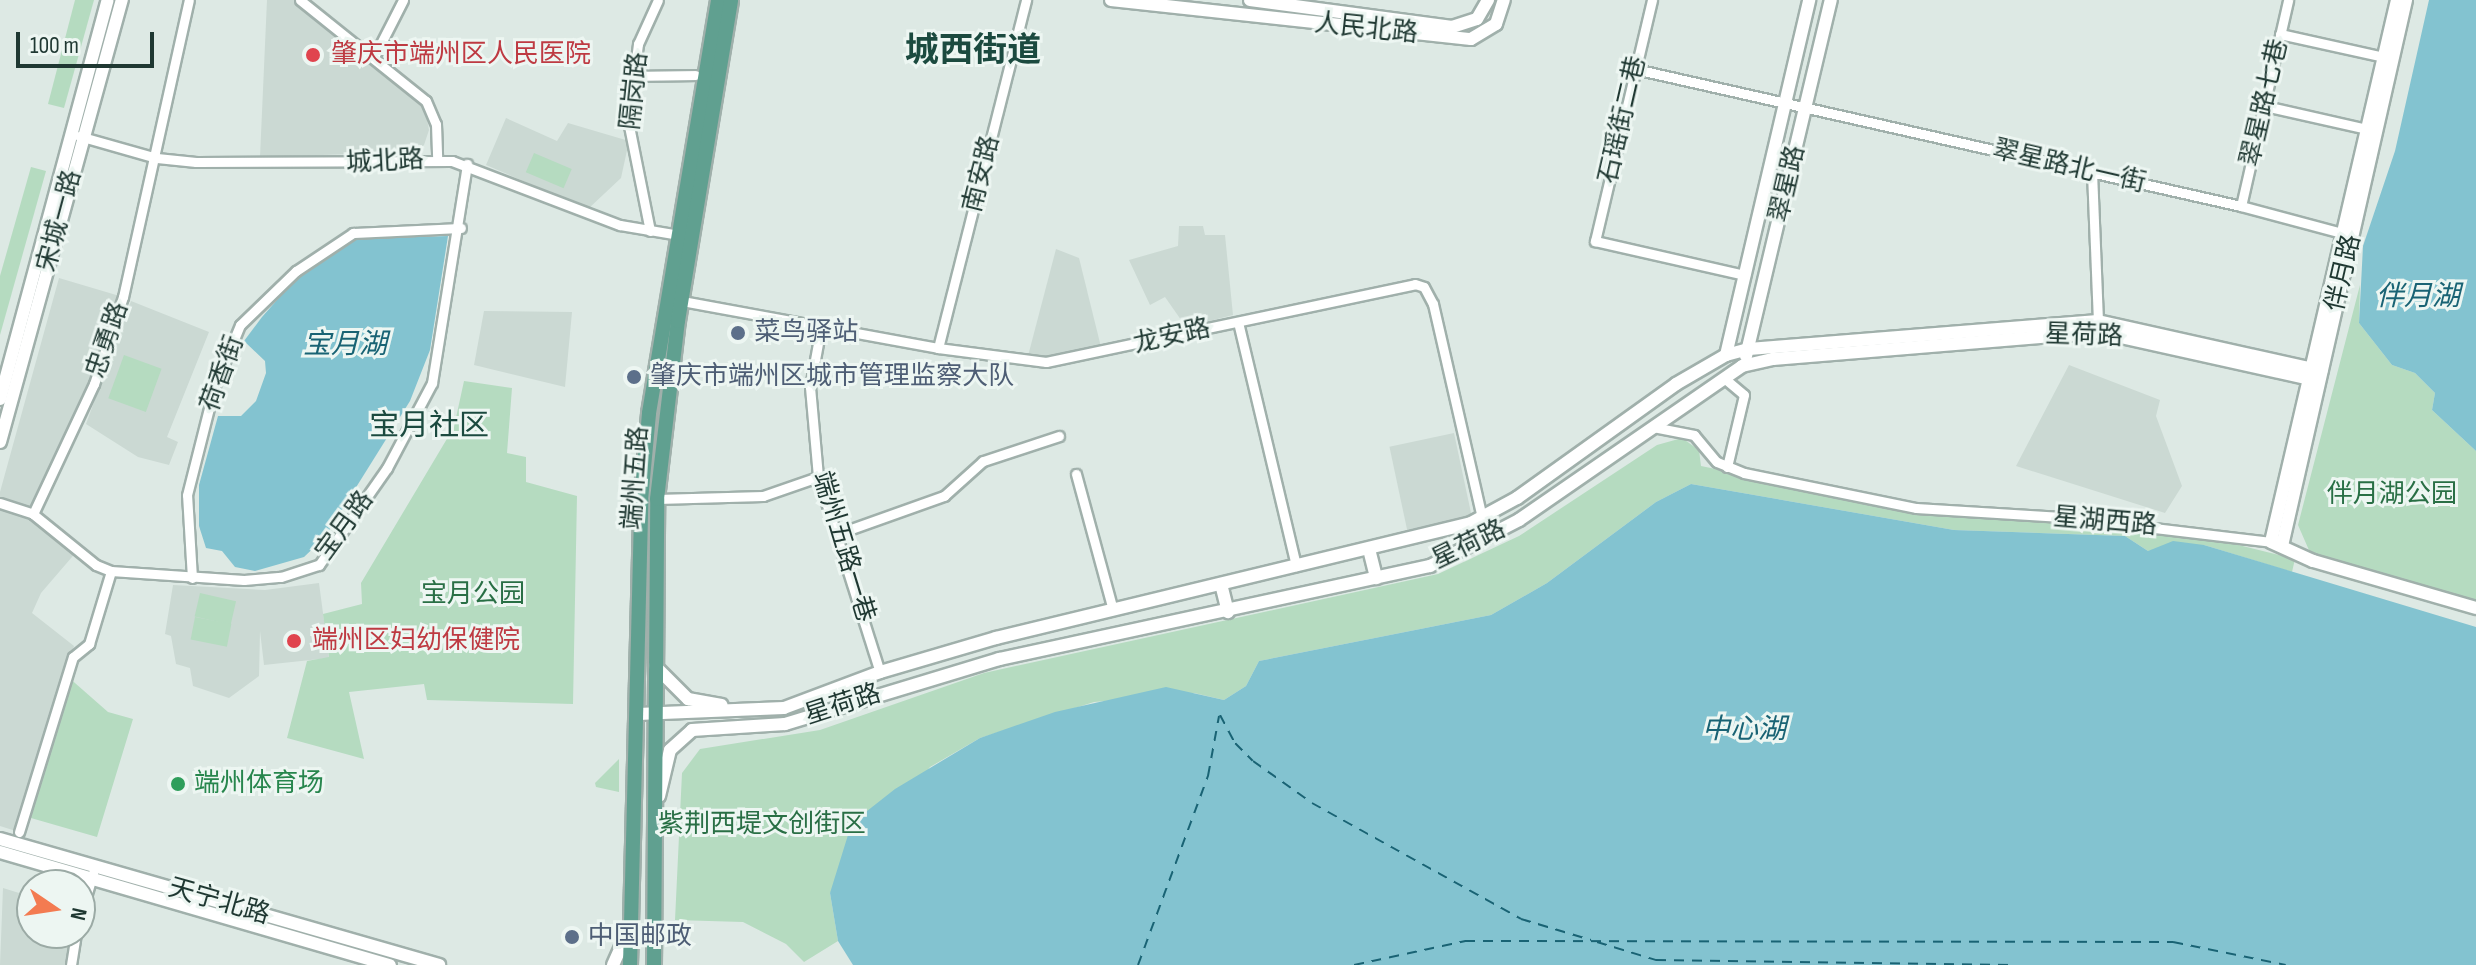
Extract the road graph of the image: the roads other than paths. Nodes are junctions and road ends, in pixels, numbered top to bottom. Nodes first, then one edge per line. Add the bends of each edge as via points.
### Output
1 (108, 0) edge
2 (122, 0) edge
3 (189, 0) edge
4 (300, 0) edge
5 (403, 0) edge
6 (658, 0) edge
7 (718, 0) edge
8 (731, 0) edge
9 (1026, 0) edge
10 (1111, 0) edge
11 (1250, 0) edge
12 (1488, 0) edge
13 (1504, 0) edge
14 (1652, 0) edge
15 (1809, 0) edge
16 (1831, 0) edge
17 (2288, 0) edge
18 (2397, 0) edge
19 (2406, 0) edge
20 (2280, 34) junction
21 (374, 57) junction
22 (2384, 57) junction
23 (1635, 69) junction
24 (695, 75) dead end
25 (632, 76) junction
26 (1785, 102) junction
27 (2265, 106) junction
28 (1806, 107) junction
29 (2367, 129) junction
30 (76, 135) junction
31 (157, 158) junction
32 (437, 160) junction
33 (467, 164) junction
34 (2092, 172) junction
35 (2241, 206) junction
36 (461, 228) junction
37 (650, 231) junction
38 (679, 235) junction
39 (2348, 235) junction
40 (1745, 275) junction
41 (669, 297) junction
42 (1238, 322) junction
43 (1733, 324) junction
44 (821, 327) junction
45 (2098, 327) junction
46 (1754, 328) junction
47 (938, 348) junction
48 (1749, 349) junction
49 (1726, 355) junction
50 (1742, 366) junction
51 (2315, 375) junction
52 (1724, 378) junction
53 (1676, 384) junction
54 (0, 399) edge
55 (1688, 400) junction
56 (1649, 427) junction
57 (1059, 436) dead end
58 (0, 442) edge
59 (1727, 467) junction
60 (1076, 474) dead end
61 (818, 477) junction
62 (657, 499) junction
63 (0, 503) edge
64 (33, 514) junction
65 (1482, 518) junction
66 (837, 534) junction
67 (2276, 544) junction
68 (1369, 549) junction
69 (1296, 566) junction
70 (111, 571) junction
71 (192, 578) junction
72 (1376, 578) junction
73 (1221, 584) junction
74 (2476, 608) edge
75 (1113, 610) junction
76 (1228, 612) junction
77 (652, 662) junction
78 (880, 672) junction
79 (784, 708) junction
80 (645, 714) junction
81 (655, 818) junction
82 (19, 832) dead end
83 (0, 839) edge
84 (0, 852) edge
85 (79, 869) edge
86 (85, 869) edge
87 (96, 873) edge
88 (96, 873) edge
89 (634, 918) junction
90 (390, 965) edge
91 (439, 965) edge
92 (613, 965) edge
93 (630, 965) edge
94 (654, 965) edge

1 - 30 street, 宋城一路
2 - 30 street, 宋城一路
3 - 31 street, 忠勇路
4 - 21 street
5 - 21 street
6 - 25 street, 隔岗路 via 638,44
7 - 38 main road, 端州五路
8 - 41 main road, 端州五路
9 - 47 street, 南安路
10 - 13 street, 人民北路 via 1471,39 1496,24
11 - 12 street, 人民北路 via 1452,27 1468,25
14 - 23 street, 石瑶街二巷
15 - 26 street, 翠星路
16 - 28 street, 翠星路
17 - 20 street, 翠星路七巷
18 - 22 street, 伴月路
19 - 39 street, 伴月路
20 - 22 street
20 - 27 street, 翠星路七巷
21 - 32 street via 433,113
22 - 29 street, 伴月路
23 - 26 street, 翠星路北一街
23 - 40 street, 石瑶街二巷 via 1595,241
24 - 25 street
25 - 37 street, 隔岗路 via 628,121
26 - 28 street, 翠星路北一街
26 - 40 street, 翠星路
27 - 29 street
27 - 35 street, 翠星路七巷
28 - 34 street, 翠星路北一街
28 - 46 street, 翠星路
29 - 39 street, 伴月路
30 - 31 street, 城北路
30 - 54 street, 宋城一路
30 - 58 street, 宋城一路
31 - 32 street, 城北路 via 284,165
31 - 64 street, 忠勇路 via 123,297 94,384
32 - 33 street, 城北路
33 - 36 street, 宝月路
33 - 37 street, 城北路 via 620,225
34 - 35 street, 翠星路北一街
34 - 45 street
35 - 39 street, 翠星路北一街
36 - 71 street, 宝月路 via 432,383 405,437 329,557 281,577
36 - 71 street, 荷香街 via 353,233 296,271 240,325 214,388 187,495
37 - 38 street, 城北路
38 - 41 main road, 端州五路
39 - 51 street, 伴月路
40 - 43 street, 翠星路
41 - 44 street, 龙安路
41 - 62 main road, 端州五路
41 - 80 main road, 端州五路 via 643,412
42 - 47 street, 龙安路 via 1065,360
42 - 65 street, 龙安路 via 1403,286 1424,287 1433,304
42 - 69 street
43 - 46 street
43 - 49 street, 翠星路
44 - 47 street, 龙安路
44 - 61 street, 端州五路一巷 via 810,387
45 - 48 street, 星荷路
45 - 50 street, 星荷路
45 - 51 street, 星荷路
46 - 48 street, 翠星路
48 - 49 street, 星荷路
48 - 50 street, 翠星路
49 - 53 street, 星荷路
50 - 52 street, 星荷路
51 - 67 street, 伴月路
52 - 55 street, 星荷路
52 - 59 street via 1744,395
53 - 55 street
53 - 65 street, 星荷路
55 - 56 street, 星荷路
56 - 59 street via 1694,435
56 - 72 street, 星荷路 via 1480,545 1430,566
57 - 66 street via 983,461 944,496
59 - 67 street, 星湖西路 via 1916,508 2062,517
60 - 75 street
61 - 62 street via 763,496
61 - 66 street, 端州五路一巷
62 - 77 main road, 端州五路
63 - 64 street, 宝月路
64 - 70 street, 宝月路 via 96,565
65 - 68 street, 星荷路
66 - 78 street, 端州五路一巷
67 - 74 street, 星湖西路 via 2313,561
68 - 69 street, 星荷路
68 - 72 street
69 - 73 street, 星荷路
70 - 71 street, 宝月路
70 - 82 street via 89,644 73,657
72 - 76 street, 星荷路
73 - 75 street, 星荷路
73 - 76 street
75 - 78 street, 星荷路
76 - 81 street, 星荷路 via 999,659 785,724 692,730 670,750
77 - 79 street via 672,687 697,704
77 - 80 main road, 端州五路
78 - 79 street, 星荷路
79 - 80 street, 星荷路
80 - 81 main road, 端州五路
80 - 89 main road, 端州五路
81 - 94 main road, 端州五路
83 - 86 street, 天宁北路
84 - 85 street, 天宁北路
87 - 90 street, 天宁北路
88 - 91 street, 天宁北路
89 - 92 street
89 - 93 main road, 端州五路

